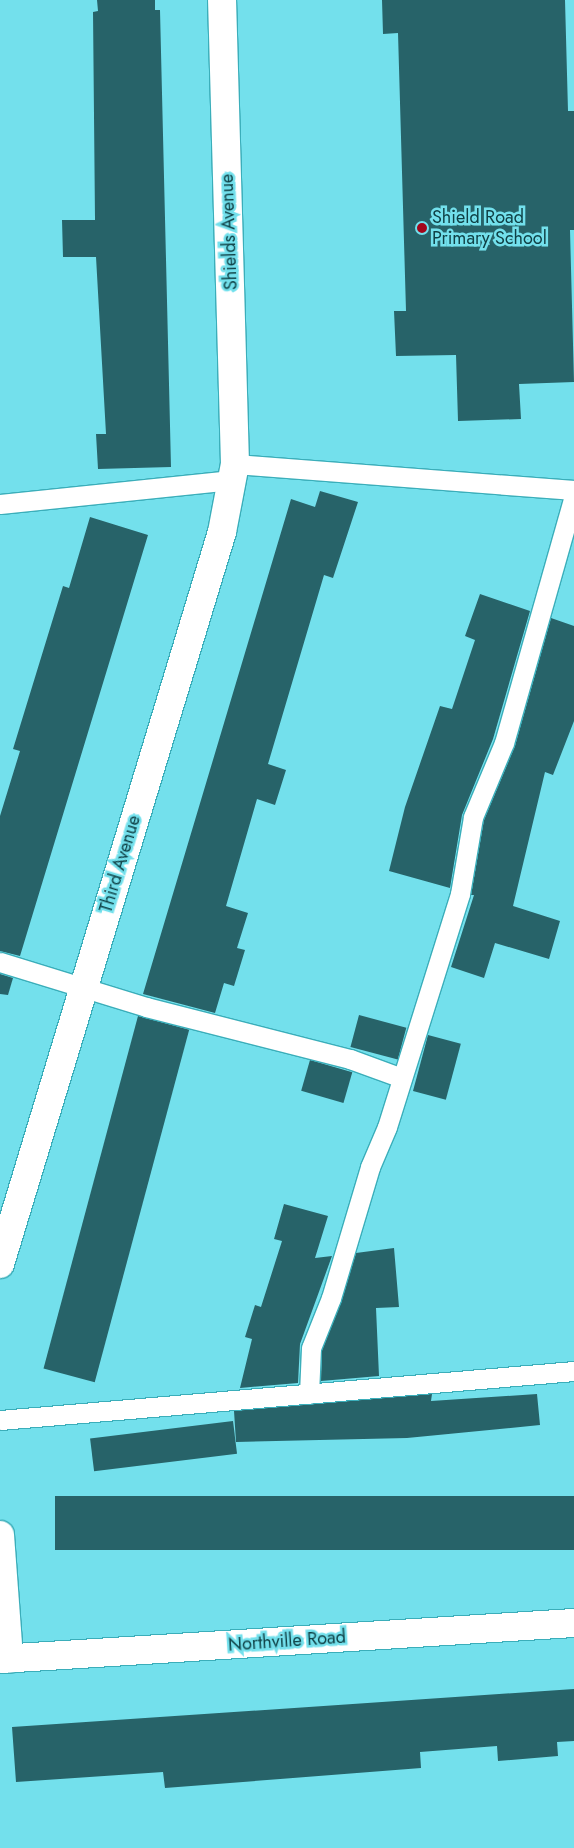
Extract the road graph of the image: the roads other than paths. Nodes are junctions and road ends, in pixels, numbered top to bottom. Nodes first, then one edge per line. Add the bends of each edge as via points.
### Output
1 (222, 0) edge
2 (234, 472) junction
3 (574, 490) edge
4 (574, 496) edge
5 (0, 504) edge
6 (0, 962) edge
7 (83, 987) junction
8 (402, 1078) junction
9 (0, 1264) edge
10 (574, 1371) edge
11 (309, 1394) junction
12 (0, 1420) edge
13 (0, 1535) edge
14 (574, 1623) edge
15 (5, 1659) edge

1 - 2 street, Shields Avenue
2 - 3 lane
2 - 5 lane
2 - 7 street, Third Avenue via 222,532
4 - 8 lane via 504,742 473,818 460,894
6 - 7 lane
7 - 8 lane via 350,1060
7 - 9 street, Third Avenue
8 - 11 lane via 387,1128 370,1168 331,1298 311,1348
10 - 11 lane
11 - 12 lane
13 - 15 street
14 - 15 street, Northville Road

